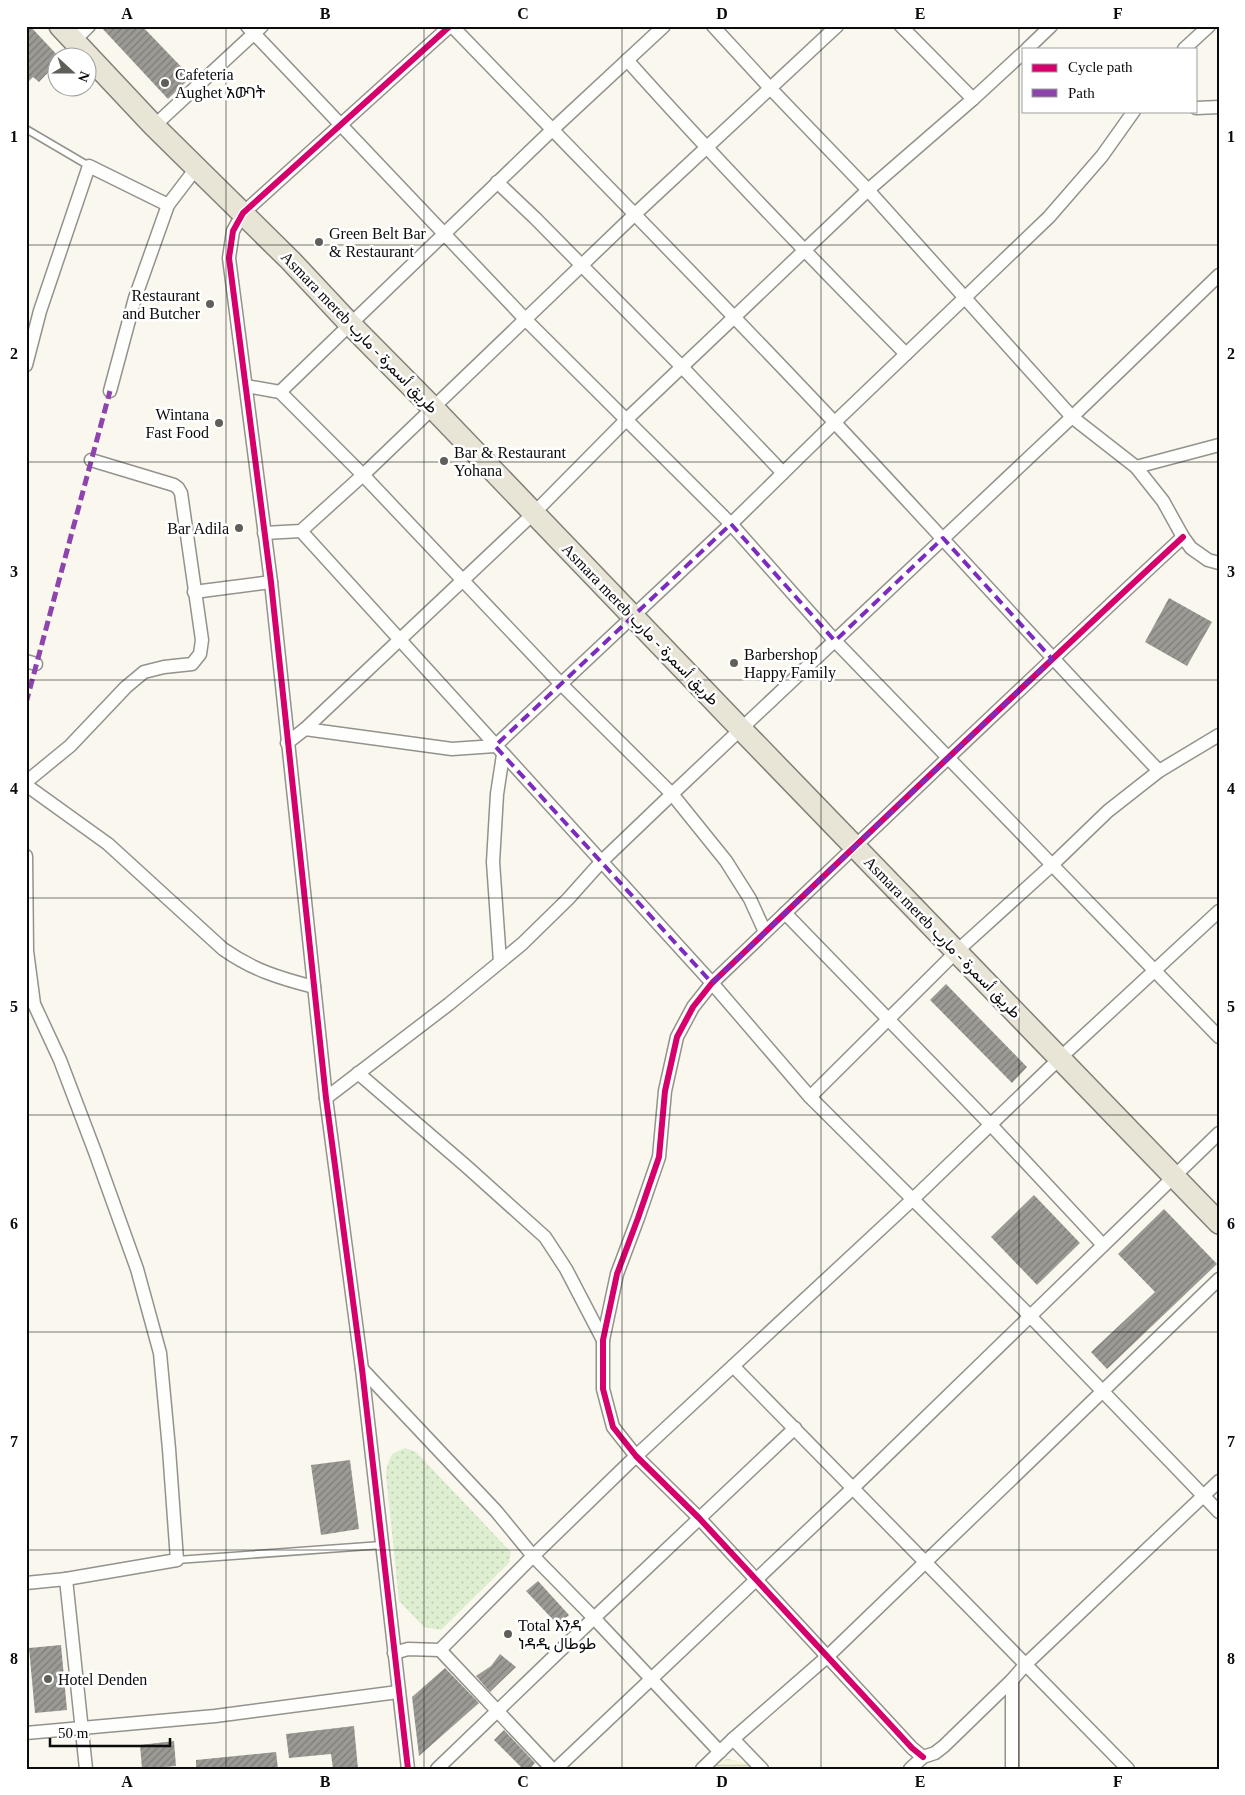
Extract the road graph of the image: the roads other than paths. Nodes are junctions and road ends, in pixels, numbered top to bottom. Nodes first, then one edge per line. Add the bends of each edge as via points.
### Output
1 (89, 26) edge
2 (451, 26) edge
3 (664, 26) edge
4 (713, 26) edge
5 (837, 26) edge
6 (901, 26) edge
7 (1051, 26) edge
8 (1209, 26) edge
9 (254, 29) edge
10 (67, 34) edge
11 (1028, 48) edge
12 (1185, 48) edge
13 (1022, 54) edge
14 (627, 60) junction
15 (770, 88) junction
16 (973, 99) junction
17 (1219, 107) edge
18 (1198, 108) edge
19 (1133, 112) edge
20 (154, 126) junction
21 (340, 126) junction
22 (26, 129) edge
23 (552, 130) junction
24 (706, 148) junction
25 (89, 166) junction
26 (197, 167) junction
27 (497, 182) junction
28 (868, 190) junction
29 (168, 205) junction
30 (243, 213) junction
31 (634, 215) junction
32 (443, 234) junction
33 (804, 251) junction
34 (581, 266) junction
35 (1219, 275) edge
36 (965, 298) junction
37 (734, 317) junction
38 (526, 320) junction
39 (350, 324) junction
40 (906, 354) junction
41 (26, 365) edge
42 (682, 367) junction
43 (246, 386) junction
44 (110, 391) dead end
45 (280, 392) junction
46 (434, 408) junction
47 (1072, 417) junction
48 (627, 419) junction
49 (834, 422) junction
50 (1219, 445) edge
51 (91, 460) dead end
52 (1136, 467) junction
53 (783, 473) junction
54 (363, 475) junction
55 (534, 513) junction
56 (731, 524) junction
57 (301, 531) junction
58 (264, 533) junction
59 (1183, 537) junction
60 (943, 538) junction
61 (1219, 563) edge
62 (463, 580) junction
63 (271, 582) junction
64 (194, 592) junction
65 (632, 616) junction
66 (399, 640) junction
67 (835, 641) junction
68 (1052, 658) junction
69 (561, 684) junction
70 (305, 729) junction
71 (741, 729) junction
72 (1219, 735) edge
73 (287, 743) junction
74 (499, 750) junction
75 (948, 758) junction
76 (1159, 771) junction
77 (26, 784) edge
78 (672, 794) junction
79 (855, 846) junction
80 (26, 856) edge
81 (602, 861) junction
82 (1052, 865) junction
83 (1219, 911) edge
84 (786, 913) junction
85 (765, 932) junction
86 (957, 951) junction
87 (500, 962) junction
88 (1154, 971) junction
89 (712, 983) junction
90 (314, 987) junction
91 (888, 1021) junction
92 (1219, 1037) edge
93 (1060, 1058) junction
94 (358, 1073) junction
95 (810, 1097) junction
96 (326, 1098) junction
97 (991, 1126) junction
98 (1219, 1133) edge
99 (1174, 1176) junction
100 (913, 1199) junction
101 (1219, 1223) edge
102 (1103, 1245) junction
103 (1219, 1279) edge
104 (1030, 1316) junction
105 (603, 1340) junction
106 (733, 1366) junction
107 (362, 1369) junction
108 (1102, 1393) junction
109 (795, 1428) junction
110 (636, 1456) junction
111 (1219, 1481) edge
112 (853, 1488) junction
113 (1203, 1496) junction
114 (1219, 1512) edge
115 (699, 1518) junction
116 (382, 1545) junction
117 (533, 1556) junction
118 (177, 1560) junction
119 (926, 1563) junction
120 (66, 1579) junction
121 (755, 1580) junction
122 (26, 1583) edge
123 (594, 1618) junction
124 (440, 1650) junction
125 (394, 1653) junction
126 (828, 1656) junction
127 (1026, 1664) junction
128 (651, 1678) junction
129 (1012, 1680) junction
130 (398, 1692) junction
131 (497, 1710) junction
132 (82, 1728) junction
133 (26, 1733) edge
134 (733, 1739) junction
135 (720, 1752) junction
136 (923, 1756) junction
137 (86, 1769) edge
138 (408, 1769) edge
139 (437, 1769) edge
140 (554, 1769) edge
141 (702, 1769) edge
142 (762, 1769) edge
143 (910, 1769) edge
144 (1012, 1769) edge
145 (1128, 1769) edge

1 - 10 street
2 - 21 street
2 - 23 street
3 - 14 street
4 - 15 street
5 - 15 street
6 - 16 street
7 - 11 street
8 - 12 street
9 - 20 street
9 - 21 street
10 - 20 highway, Asmara mereb طريق أسمرة - مارب
13 - 16 street
14 - 23 street
14 - 24 street
15 - 24 street
15 - 28 street
16 - 28 street
17 - 18 street
19 - 36 street via 1102,156 1049,217
20 - 26 highway, Asmara mereb طريق أسمرة - مارب
21 - 30 street
21 - 32 street
22 - 25 lane
23 - 27 street
23 - 31 street
24 - 31 street
24 - 33 street
25 - 29 street
25 - 41 street via 40,311
26 - 29 street
26 - 30 highway, Asmara mereb طريق أسمرة - مارب
27 - 32 street
27 - 34 street
28 - 33 street
28 - 36 street
29 - 44 street via 135,298
30 - 39 highway, Asmara mereb طريق أسمرة - مارب
30 - 43 street via 233,231 229,258
31 - 34 street
31 - 37 street
32 - 38 street
32 - 39 street
33 - 37 street
33 - 40 street
34 - 38 street
34 - 42 street
35 - 47 street
36 - 40 street
36 - 47 street
37 - 42 street
37 - 49 street
38 - 46 street
38 - 48 street
39 - 45 street
39 - 46 highway, Asmara mereb طريق أسمرة - مارب
40 - 49 street
42 - 48 street
42 - 53 street
43 - 45 street
43 - 58 street
45 - 54 street
46 - 54 street
46 - 55 highway, Asmara mereb طريق أسمرة - مارب
47 - 52 street
47 - 60 street
48 - 55 street
48 - 56 street
49 - 53 street
49 - 60 street
50 - 52 street
51 - 64 street via 178,488
52 - 59 street via 1163,501
53 - 56 street
54 - 57 street
54 - 62 street
55 - 62 street
55 - 65 highway, Asmara mereb طريق أسمرة - مارب
56 - 65 street
56 - 67 street
57 - 58 street
57 - 66 street
58 - 63 street
59 - 61 street via 1202,556
59 - 68 street
60 - 67 street
60 - 68 street
62 - 66 street
62 - 69 street
63 - 64 street
63 - 73 street
64 - 77 street via 202,640 200,654 192,664 144,672 70,746
65 - 69 street
65 - 71 highway, Asmara mereb طريق أسمرة - مارب
66 - 70 street
66 - 74 street
67 - 71 street
67 - 75 street
68 - 75 street
68 - 76 street
69 - 74 street
69 - 78 street
70 - 73 street
70 - 74 street via 452,749
71 - 78 street
71 - 79 highway, Asmara mereb طريق أسمرة - مارب
72 - 76 street
73 - 90 street
74 - 81 street
74 - 87 street via 492,862
75 - 79 street
75 - 82 street
76 - 82 street via 1108,812
77 - 90 street via 108,844 223,949 252,967
78 - 81 street
78 - 85 street via 726,861 750,899
79 - 84 street
79 - 86 highway, Asmara mereb طريق أسمرة - مارب
80 - 118 street via 27,951 34,1004 60,1060 137,1268 160,1354
81 - 87 street via 568,899
81 - 89 street
82 - 86 street
82 - 88 street
83 - 88 street
84 - 85 street
84 - 91 street
85 - 89 street
86 - 91 street
86 - 93 highway, Asmara mereb طريق أسمرة - مارب
87 - 94 street
88 - 92 street
88 - 93 street
89 - 95 street
89 - 105 street via 693,1006 676,1037 665,1091 658,1157 617,1274
90 - 96 street
91 - 95 street
91 - 97 street
93 - 97 street
93 - 99 highway, Asmara mereb طريق أسمرة - مارب
94 - 96 street
94 - 105 street via 545,1237 566,1269
95 - 100 street
96 - 107 street
97 - 100 street
97 - 102 street
98 - 99 street
99 - 101 highway, Asmara mereb طريق أسمرة - مارب
99 - 102 street
100 - 104 street
100 - 106 street
102 - 104 street
103 - 108 street
104 - 108 street
104 - 112 street
105 - 110 street via 603,1389 613,1426
106 - 109 street
106 - 110 street
107 - 116 street
107 - 117 street via 496,1511
108 - 113 street
108 - 119 street
109 - 112 street
109 - 115 street
110 - 115 street
110 - 117 street
111 - 113 street
112 - 119 street
112 - 121 street
113 - 114 street
113 - 127 street
115 - 121 street
115 - 123 street
116 - 118 lane
116 - 125 street
117 - 123 street
117 - 124 street
118 - 120 street
119 - 126 street
119 - 127 street
120 - 122 street
120 - 132 street
121 - 126 street
121 - 128 street
123 - 128 street
123 - 131 street
124 - 125 street via 414,1649
124 - 131 street
125 - 130 street
126 - 134 street
126 - 136 street
127 - 129 street
127 - 145 street
128 - 135 street
128 - 140 street
129 - 136 street via 944,1746
129 - 144 street
130 - 132 street via 215,1716
130 - 138 street
131 - 139 street
131 - 140 street
132 - 133 street
132 - 137 street
134 - 135 street
134 - 142 street
135 - 141 street
136 - 143 street

